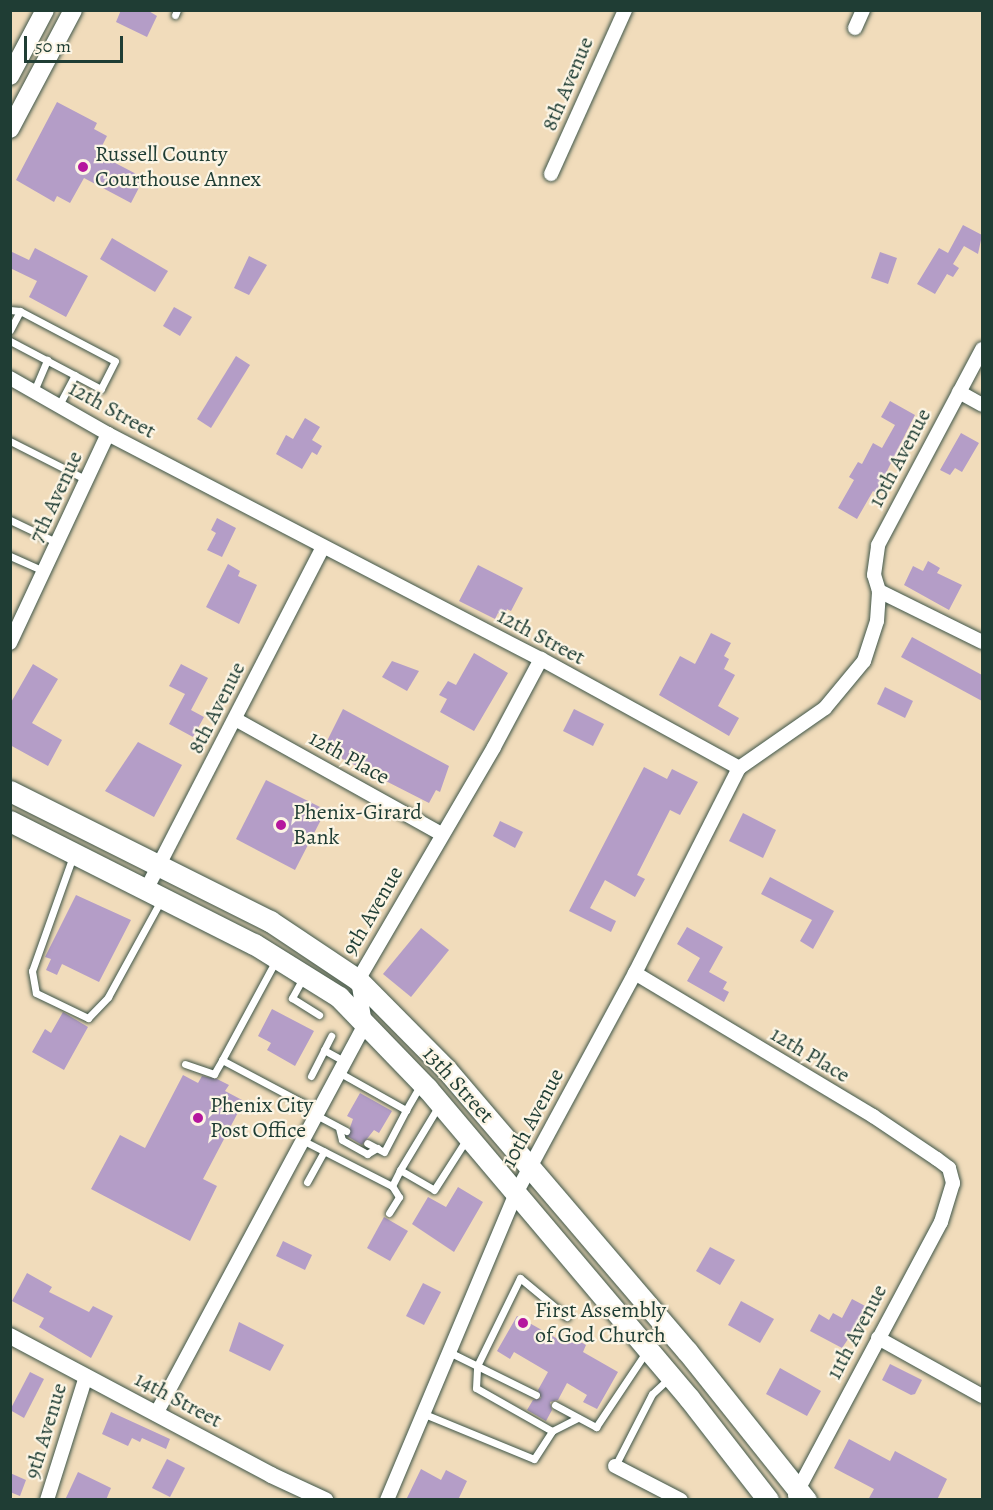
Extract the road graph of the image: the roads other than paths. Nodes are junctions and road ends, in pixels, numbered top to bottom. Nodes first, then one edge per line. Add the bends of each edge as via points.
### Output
1 (45, 10) edge
2 (73, 10) edge
3 (625, 10) edge
4 (863, 10) edge
5 (855, 28) dead end
6 (10, 76) edge
7 (10, 129) edge
8 (551, 174) dead end
9 (10, 310) edge
10 (20, 312) junction
11 (10, 330) edge
12 (10, 341) edge
13 (982, 349) edge
14 (47, 360) junction
15 (75, 375) junction
16 (10, 378) edge
17 (34, 391) junction
18 (959, 392) junction
19 (59, 405) junction
20 (982, 405) edge
21 (108, 434) junction
22 (10, 441) edge
23 (87, 480) junction
24 (10, 520) edge
25 (58, 543) junction
26 (323, 547) junction
27 (10, 556) edge
28 (45, 572) junction
29 (879, 591) junction
30 (982, 642) edge
31 (10, 643) edge
32 (541, 659) junction
33 (235, 719) junction
34 (739, 768) junction
35 (10, 791) edge
36 (10, 821) edge
37 (442, 834) junction
38 (75, 851) junction
39 (160, 863) junction
40 (155, 892) junction
41 (278, 957) junction
42 (305, 973) junction
43 (635, 973) junction
44 (358, 980) junction
45 (319, 1015) dead end
46 (365, 1024) junction
47 (331, 1036) dead end
48 (324, 1050) junction
49 (222, 1060) junction
50 (184, 1064) dead end
51 (343, 1067) junction
52 (311, 1076) dead end
53 (422, 1083) junction
54 (440, 1104) junction
55 (406, 1110) junction
56 (319, 1114) junction
57 (467, 1137) junction
58 (304, 1141) junction
59 (367, 1143) dead end
60 (377, 1148) junction
61 (324, 1151) junction
62 (530, 1167) junction
63 (400, 1170) junction
64 (307, 1182) dead end
65 (954, 1183) joint
66 (392, 1186) junction
67 (515, 1195) junction
68 (389, 1213) dead end
69 (567, 1317) dead end
70 (10, 1336) edge
71 (878, 1338) junction
72 (647, 1350) junction
73 (448, 1351) junction
74 (477, 1366) junction
75 (86, 1376) junction
76 (670, 1377) junction
77 (536, 1395) dead end
78 (982, 1396) edge
79 (555, 1405) dead end
80 (422, 1413) junction
81 (156, 1414) junction
82 (578, 1418) junction
83 (552, 1431) junction
84 (615, 1466) joint
85 (799, 1496) edge
86 (47, 1500) edge
87 (325, 1500) edge
88 (387, 1500) edge
89 (681, 1500) edge
90 (768, 1500) edge

1 - 6 main road
2 - 7 main road
3 - 8 street, 8th Avenue
4 - 5 street
9 - 10 lane
10 - 11 lane
10 - 15 lane via 115,361 101,389
12 - 14 lane
13 - 18 street, 10th Avenue
14 - 15 lane
14 - 17 lane
15 - 19 lane
16 - 17 street, 12th Street
17 - 19 street, 12th Street
18 - 20 street
18 - 29 street, 10th Avenue via 878,544 874,575
19 - 21 street, 12th Street
21 - 23 street, 7th Avenue
21 - 26 street, 12th Street
22 - 23 lane
23 - 25 street, 7th Avenue
24 - 25 lane
25 - 28 street, 7th Avenue
26 - 32 street, 12th Street
26 - 33 street, 8th Avenue
27 - 28 lane
28 - 31 street, 7th Avenue
29 - 30 street
29 - 34 street via 874,636 864,661 845,686 825,708
32 - 34 street, 12th Street
32 - 37 street, 9th Avenue
33 - 37 street, 12th Place
33 - 39 street, 8th Avenue
34 - 43 street, 10th Avenue
35 - 39 main road, 13th Street
36 - 38 main road, 13th Street
37 - 44 street, 9th Avenue
38 - 40 main road, 13th Street
38 - 40 lane via 32,970 36,993 88,1018 108,997
39 - 40 street, 8th Avenue
39 - 44 main road, 13th Street via 270,921
40 - 41 main road, 13th Street
41 - 42 main road, 13th Street
41 - 49 lane
42 - 45 lane via 292,998
42 - 46 main road, 13th Street via 339,997
43 - 62 street, 10th Avenue
43 - 65 street, 12th Place via 873,1116 949,1168
44 - 46 street, 9th Avenue
44 - 62 main road, 13th Street via 446,1069
46 - 51 street
46 - 53 main road, 13th Street
47 - 48 lane
48 - 51 lane
48 - 52 lane
49 - 50 lane via 214,1074
49 - 56 lane
51 - 55 lane
51 - 56 street
53 - 54 main road, 13th Street
53 - 55 lane
54 - 57 main road, 13th Street
54 - 63 lane
55 - 60 lane via 384,1152
56 - 58 street
56 - 60 lane via 342,1130 342,1140 367,1154
57 - 63 lane via 434,1190
57 - 67 main road, 13th Street
58 - 61 lane
58 - 81 street
59 - 60 lane
61 - 64 lane
61 - 66 lane
62 - 67 street, 10th Avenue
62 - 85 main road, 13th Street via 695,1360
63 - 66 lane
65 - 71 street, 11th Avenue via 941,1222
66 - 68 lane via 399,1197
67 - 72 main road, 13th Street
67 - 73 street, 10th Avenue
69 - 74 lane via 520,1278
70 - 75 street, 14th Street
71 - 78 street
71 - 85 street, 11th Avenue
72 - 76 main road, 13th Street
72 - 82 lane via 596,1427
73 - 74 lane
73 - 80 street, 10th Avenue
74 - 77 lane
74 - 83 lane via 476,1388
75 - 81 street, 14th Street
75 - 86 street, 9th Avenue
76 - 84 lane via 652,1394
76 - 90 main road, 13th Street
79 - 82 lane
80 - 83 lane via 534,1459
80 - 88 street, 10th Avenue
81 - 87 street, 14th Street
82 - 83 lane
84 - 89 street

